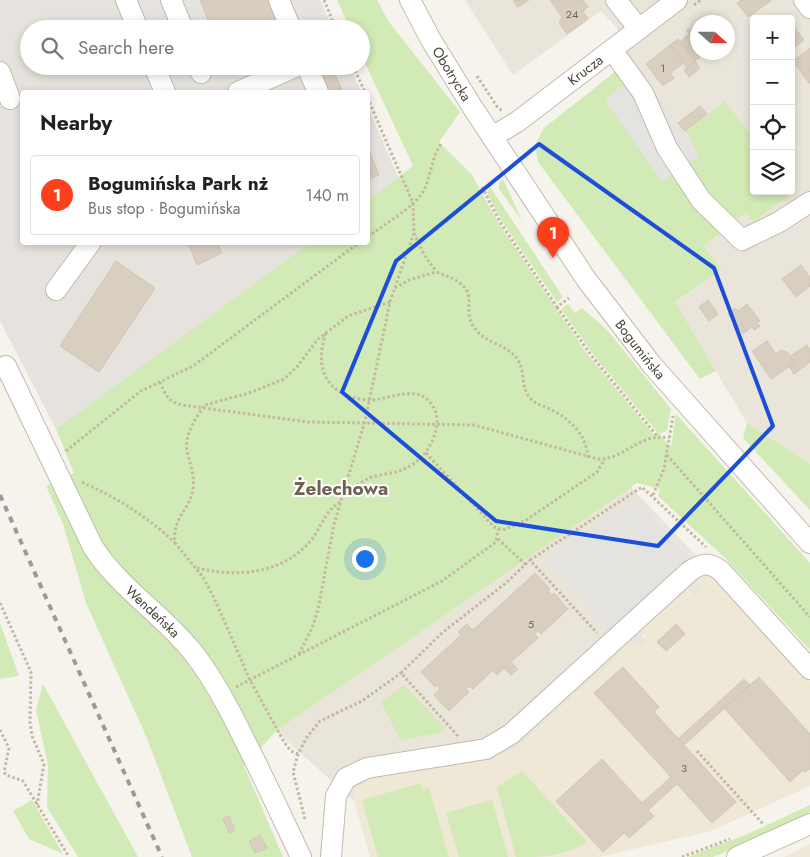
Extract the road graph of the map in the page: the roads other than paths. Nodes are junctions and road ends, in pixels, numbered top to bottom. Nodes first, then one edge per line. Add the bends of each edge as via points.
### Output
1 (126, 0) edge
2 (171, 0) edge
3 (279, 0) edge
4 (616, 0) edge
5 (677, 0) edge
6 (804, 0) edge
7 (410, 3) edge
8 (810, 8) edge
9 (134, 20) edge
10 (179, 20) edge
11 (287, 20) edge
12 (639, 29) junction
13 (612, 50) junction
14 (0, 72) edge
15 (158, 75) edge
16 (277, 75) edge
17 (310, 75) edge
18 (164, 90) edge
19 (243, 90) edge
20 (317, 90) edge
21 (10, 99) dead end
22 (492, 138) junction
23 (810, 202) edge
24 (89, 245) edge
25 (56, 290) dead end
26 (6, 366) dead end
27 (810, 542) edge
28 (810, 669) edge
29 (810, 824) edge
30 (300, 857) edge
31 (331, 857) edge
32 (737, 857) edge

1 - 9 street
2 - 10 street
3 - 11 street
4 - 12 street
5 - 12 street, Krucza
6 - 8 street
7 - 22 street, Obotrycka
12 - 13 street, Krucza
13 - 22 street, Krucza
13 - 23 street via 643,93 667,148 700,200 742,240 780,222
14 - 21 street
15 - 18 street
16 - 19 street
17 - 20 street
22 - 27 street, Bogumińska via 586,279 676,393
24 - 25 street
26 - 30 street, Wendeńska via 54,470 105,565 121,584 172,628 207,671 276,800
28 - 31 street via 721,571 708,564 700,564 510,734 486,748 367,768 346,778 336,796
29 - 32 street

